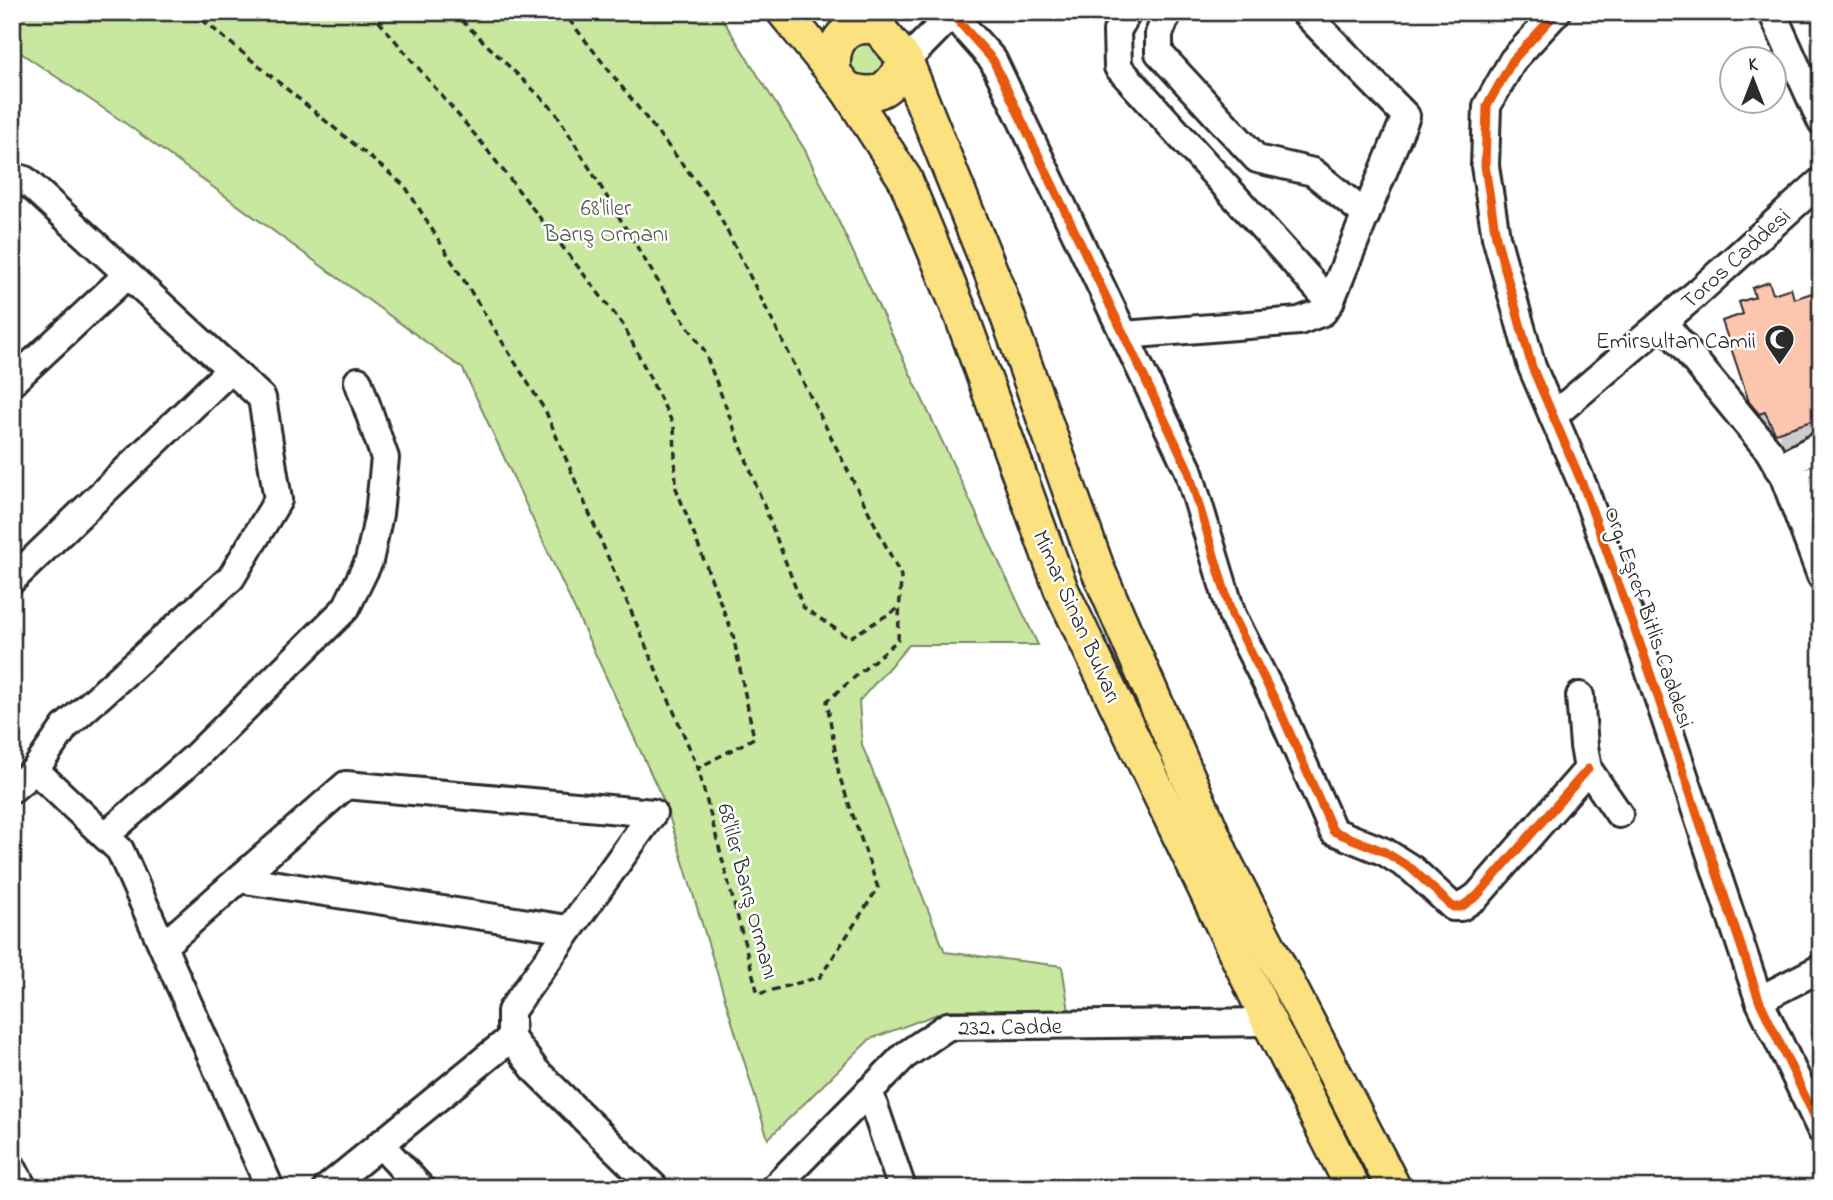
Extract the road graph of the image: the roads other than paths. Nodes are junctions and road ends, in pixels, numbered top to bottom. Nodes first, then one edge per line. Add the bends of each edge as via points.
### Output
1 (784, 12) edge
2 (1128, 12) edge
3 (1168, 12) edge
4 (1304, 12) edge
5 (1557, 12) edge
6 (1772, 12) edge
7 (953, 13) edge
8 (880, 17) edge
9 (906, 61) junction
10 (841, 81) junction
11 (1821, 121) edge
12 (1256, 159) junction
13 (12, 176) edge
14 (1225, 185) junction
15 (1819, 186) edge
16 (1366, 215) junction
17 (127, 275) junction
18 (1330, 302) junction
19 (1663, 322) junction
20 (1124, 335) junction
21 (230, 370) junction
22 (358, 381) dead end
23 (12, 382) edge
24 (1553, 416) junction
25 (1821, 445) edge
26 (1778, 468) junction
27 (1821, 476) edge
28 (1821, 525) edge
29 (1818, 562) edge
30 (12, 580) edge
31 (1580, 695) dead end
32 (1588, 769) junction
33 (35, 770) junction
34 (12, 789) edge
35 (1619, 814) dead end
36 (105, 836) junction
37 (239, 879) junction
38 (568, 929) junction
39 (163, 946) junction
40 (1821, 968) edge
41 (1759, 1000) junction
42 (1269, 1022) junction
43 (511, 1038) junction
44 (869, 1091) junction
45 (1821, 1130) edge
46 (380, 1144) junction
47 (12, 1167) edge
48 (23, 1188) edge
49 (270, 1188) edge
50 (327, 1188) edge
51 (421, 1188) edge
52 (655, 1188) edge
53 (774, 1188) edge
54 (902, 1188) edge
55 (1353, 1188) edge
56 (1394, 1188) edge

1 - 10 main road, Mimar Sinan Bulvarı
2 - 14 street via 1118,31 1118,67
3 - 12 street via 1159,34 1159,53
4 - 16 street via 1406,116
5 - 24 street, Org. Eşref Bitlis Caddesi via 1513,60 1487,106 1485,166 1496,237 1532,367
6 - 11 street
7 - 9 street
7 - 20 street via 993,60
8 - 9 main road, Mimar Sinan Bulvarı
8 - 10 main road via 839,40 834,50
9 - 10 main road via 895,80 879,92 869,94
9 - 56 main road, Mimar Sinan Bulvarı via 999,292 1098,570 1226,864
10 - 42 main road, Mimar Sinan Bulvarı via 905,179 962,317 1061,590
12 - 14 street
12 - 16 street via 1313,172
13 - 17 street via 24,180
14 - 18 street
15 - 19 street, Toros Caddesi
16 - 18 street
17 - 21 street
17 - 23 street
18 - 20 street via 1323,312 1299,321
19 - 24 street, Toros Caddesi
19 - 26 street
20 - 32 street via 1188,470 1232,615 1334,831 1385,852 1412,869 1453,907 1461,907 1477,896
21 - 30 street
21 - 33 street via 261,398 278,500 231,578 65,727
22 - 36 street via 385,458 369,561 346,608 194,757
24 - 41 street, Org. Eşref Bitlis Caddesi via 1644,654
25 - 26 street
26 - 29 street
27 - 28 street via 1804,483
31 - 32 street
32 - 35 street
33 - 34 street
33 - 36 street
36 - 39 street via 120,850
37 - 38 street
37 - 38 street via 346,785 653,813
37 - 39 street
38 - 43 street via 511,1011
39 - 49 street
40 - 41 street
41 - 45 street, Org. Eşref Bitlis Caddesi
42 - 44 street, 232. Cadde via 948,1026 904,1056
42 - 55 main road, Mimar Sinan Bulvarı
43 - 46 street
43 - 52 street via 536,1071
44 - 53 street, 232. Cadde
44 - 54 street
46 - 50 street
46 - 51 street
47 - 48 street

